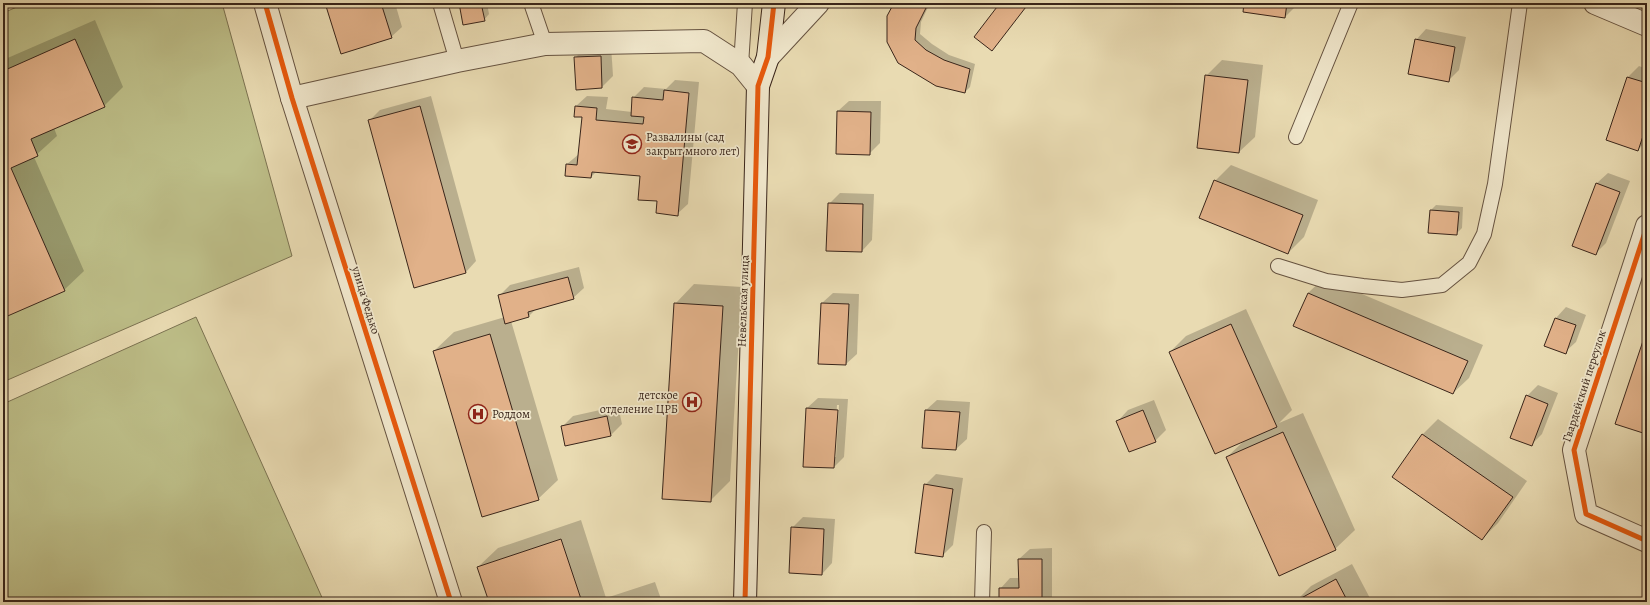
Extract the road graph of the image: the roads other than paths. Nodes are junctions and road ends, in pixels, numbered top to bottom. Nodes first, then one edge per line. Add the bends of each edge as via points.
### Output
1 (265, 3) edge
2 (440, 3) edge
3 (531, 3) edge
4 (745, 3) edge
5 (774, 3) edge
6 (818, 3) edge
7 (1351, 3) edge
8 (1520, 3) edge
9 (1595, 3) edge
10 (1647, 25) edge
11 (545, 44) junction
12 (768, 57) junction
13 (456, 61) junction
14 (741, 65) junction
15 (758, 86) junction
16 (292, 98) junction
17 (1296, 137) dead end
18 (1647, 226) edge
19 (1278, 266) dead end
20 (984, 532) dead end
21 (1647, 541) edge
22 (451, 602) edge
23 (744, 602) edge
24 (982, 602) edge

1 - 16 street, улица Федько
2 - 13 lane
3 - 11 lane
4 - 14 lane
5 - 12 street, Невельская улица
6 - 12 street
7 - 17 lane
8 - 19 lane via 1495,184 1484,234 1469,263 1442,285 1402,290 1326,281
9 - 10 street
11 - 13 street
11 - 14 street via 704,41
12 - 15 street, Невельская улица
13 - 16 street
14 - 15 street
15 - 23 street, Невельская улица
16 - 22 street, улица Федько
18 - 21 street, Гвардейский переулок via 1574,450 1586,514
20 - 24 lane

